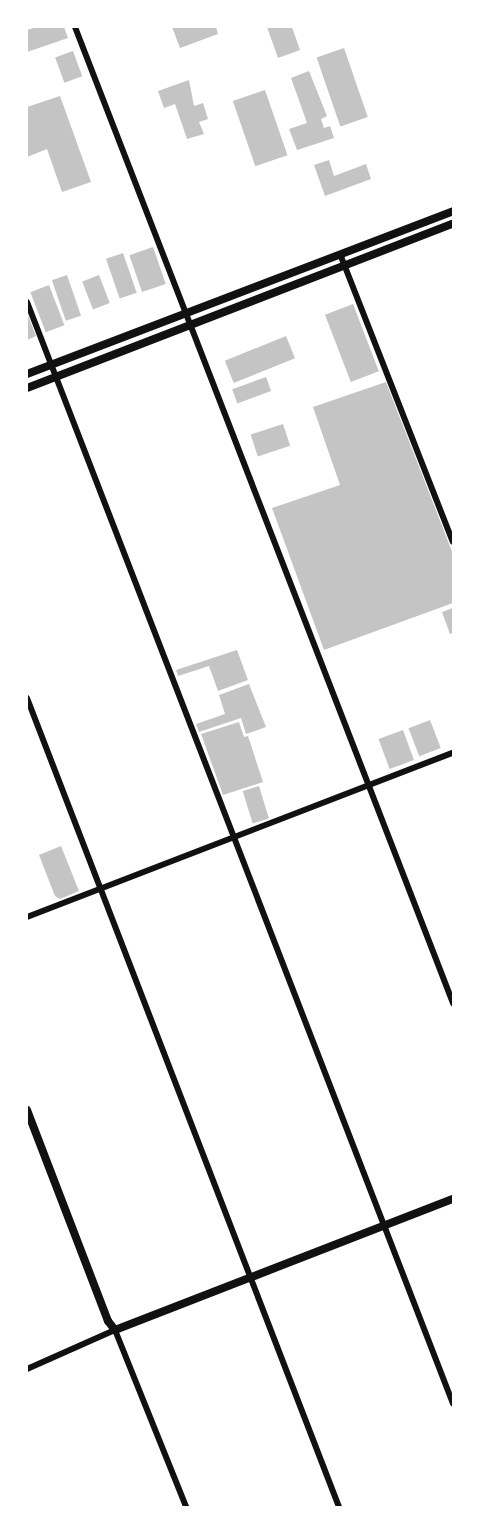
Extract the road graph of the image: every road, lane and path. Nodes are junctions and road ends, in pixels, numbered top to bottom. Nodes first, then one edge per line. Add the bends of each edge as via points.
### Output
1 (75, 27) edge
2 (453, 211) edge
3 (453, 224) edge
4 (340, 254) junction
5 (345, 265) junction
6 (27, 302) edge
7 (186, 313) junction
8 (190, 325) junction
9 (51, 365) junction
10 (27, 374) edge
11 (56, 377) junction
12 (27, 388) edge
13 (453, 542) edge
14 (27, 698) edge
15 (453, 753) edge
16 (368, 786) junction
17 (235, 838) junction
18 (100, 889) junction
19 (27, 917) edge
20 (453, 1003) edge
21 (27, 1110) edge
22 (453, 1199) edge
23 (384, 1226) junction
24 (250, 1278) junction
25 (115, 1330) junction
26 (27, 1369) edge
27 (453, 1404) edge
28 (186, 1507) edge
29 (339, 1507) edge

1 - 7 street
2 - 4 main road
3 - 5 main road
4 - 5 street
4 - 7 main road
5 - 8 main road
5 - 13 street
6 - 9 street
7 - 8 street
7 - 9 main road
8 - 11 main road
8 - 16 street
9 - 10 main road
9 - 11 street
11 - 12 main road
11 - 17 street
14 - 18 street
15 - 16 street
16 - 17 street
16 - 20 street
17 - 18 street
17 - 23 street
18 - 19 street
18 - 24 street
21 - 25 street via 108,1321
22 - 23 street
23 - 24 street
23 - 27 street
24 - 25 street
24 - 29 street
25 - 26 street
25 - 28 street

